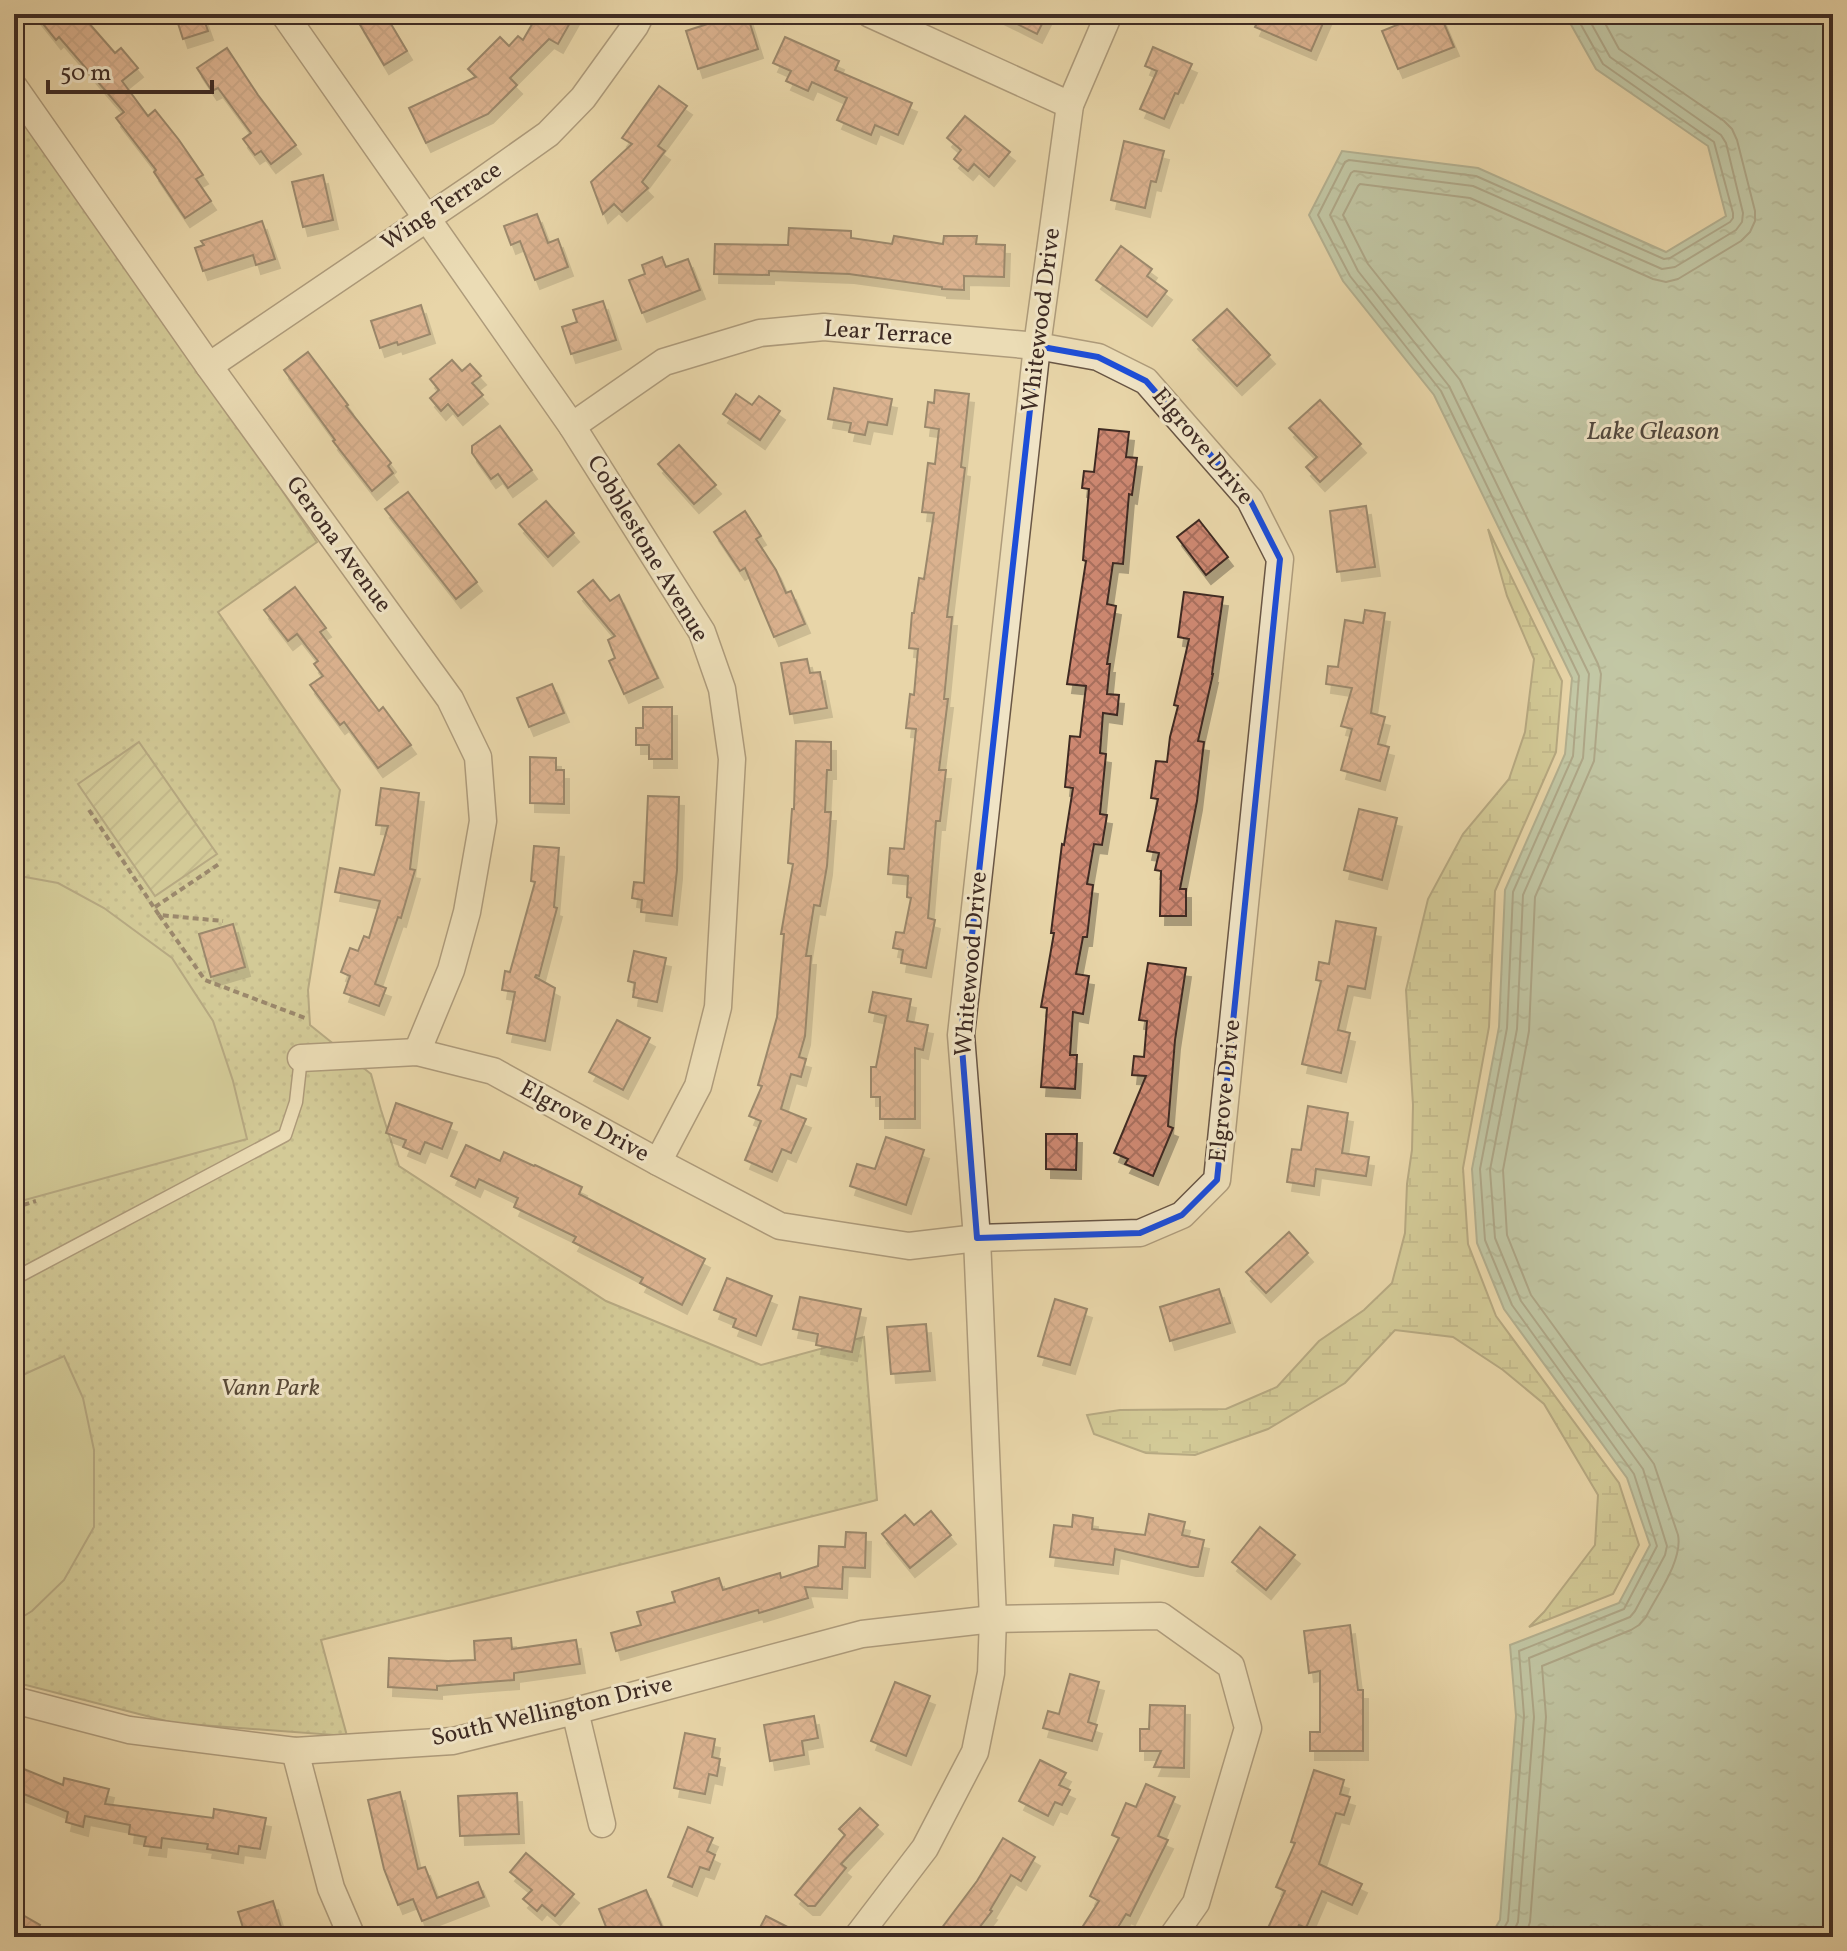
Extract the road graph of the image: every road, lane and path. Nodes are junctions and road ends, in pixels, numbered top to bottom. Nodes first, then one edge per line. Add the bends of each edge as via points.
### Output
1 (284, 14) edge
2 (641, 14) edge
3 (870, 14) edge
4 (1109, 14) edge
5 (14, 87) edge
6 (1070, 105) junction
7 (426, 219) junction
8 (1037, 346) junction
9 (209, 366) junction
10 (572, 426) junction
11 (89, 810) dead end
12 (219, 864) dead end
13 (155, 907) junction
14 (159, 915) junction
15 (223, 921) dead end
16 (305, 1018) dead end
17 (417, 1052) junction
18 (301, 1058) joint
19 (658, 1162) junction
20 (36, 1201) dead end
21 (14, 1208) edge
22 (977, 1238) junction
23 (14, 1288) edge
24 (993, 1619) junction
25 (14, 1700) edge
26 (575, 1711) junction
27 (295, 1751) junction
28 (602, 1824) dead end
29 (352, 1937) edge
30 (857, 1937) edge
31 (1172, 1937) edge

1 - 7 street, Cobblestone Avenue
2 - 7 street, Wing Terrace via 583,98 548,134
3 - 6 street
4 - 6 street, Whitewood Drive
5 - 9 street, Gerona Avenue
6 - 8 street, Whitewood Drive
7 - 9 street, Wing Terrace
7 - 10 street, Cobblestone Avenue
8 - 10 street, Lear Terrace via 824,327 760,333 664,362
8 - 22 street, Whitewood Drive via 961,1035
8 - 22 street, Elgrove Drive via 1098,357 1146,381 1250,500 1280,559 1217,1180 1182,1215 1140,1233
9 - 17 street, Gerona Avenue via 450,699 478,757 483,821 467,912 451,970
10 - 19 street, Cobblestone Avenue via 702,632 722,689 732,759 718,1007 698,1086
11 - 13 path
12 - 13 path
13 - 14 path
14 - 15 path
14 - 16 path via 205,980
17 - 18 street, Elgrove Drive
17 - 19 street, Elgrove Drive via 493,1071
18 - 23 lane via 296,1102 285,1135 19,1276
19 - 22 street, Elgrove Drive via 780,1226 909,1246
20 - 21 path
22 - 24 street, Whitewood Drive
24 - 26 street, South Wellington Drive via 862,1634
24 - 30 street, Whitewood Drive via 991,1673 975,1752 925,1848
24 - 31 street, South Wellington Drive via 1161,1616 1231,1666 1248,1728 1196,1903
25 - 27 street, South Wellington Drive via 129,1730
26 - 27 street, South Wellington Drive via 453,1741
26 - 28 street
27 - 29 street via 331,1888

